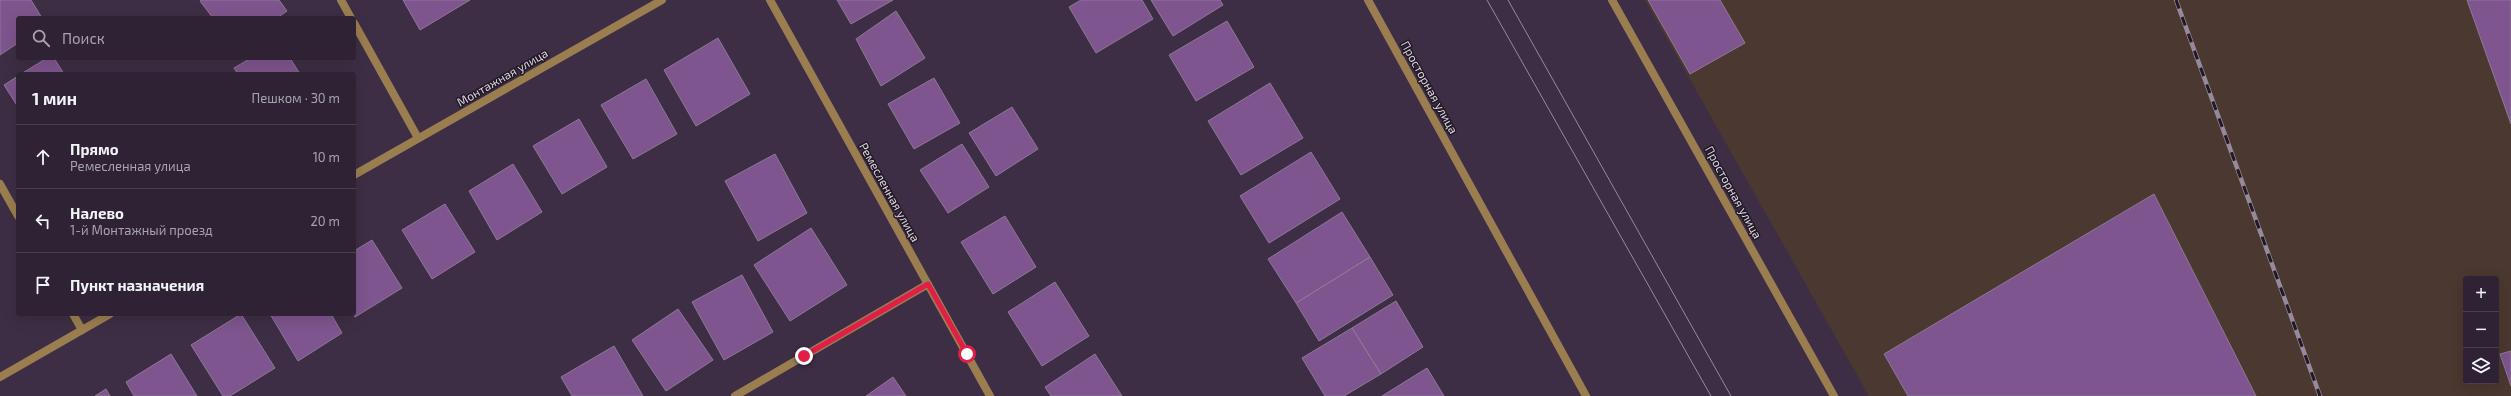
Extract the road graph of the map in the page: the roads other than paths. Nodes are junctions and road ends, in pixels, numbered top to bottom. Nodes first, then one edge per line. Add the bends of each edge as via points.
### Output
1 (341, 0) edge
2 (662, 0) edge
3 (770, 0) edge
4 (1368, 0) edge
5 (1612, 0) edge
6 (350, 16) edge
7 (356, 27) edge
8 (418, 138) junction
9 (356, 174) edge
10 (0, 184) edge
11 (16, 212) edge
12 (928, 284) junction
13 (74, 316) edge
14 (106, 316) edge
15 (82, 330) junction
16 (0, 376) edge
17 (735, 396) edge
18 (990, 396) edge
19 (1586, 396) edge
20 (1834, 396) edge

1 - 6 street
2 - 8 street, Монтажная улица
3 - 12 street, Ремесленная улица
4 - 19 street, Просторная улица
5 - 20 street, Просторная улица
7 - 8 street
8 - 9 street, Монтажная улица
10 - 11 street
12 - 17 street
12 - 18 street, Ремесленная улица
13 - 15 street
14 - 15 street
15 - 16 street

